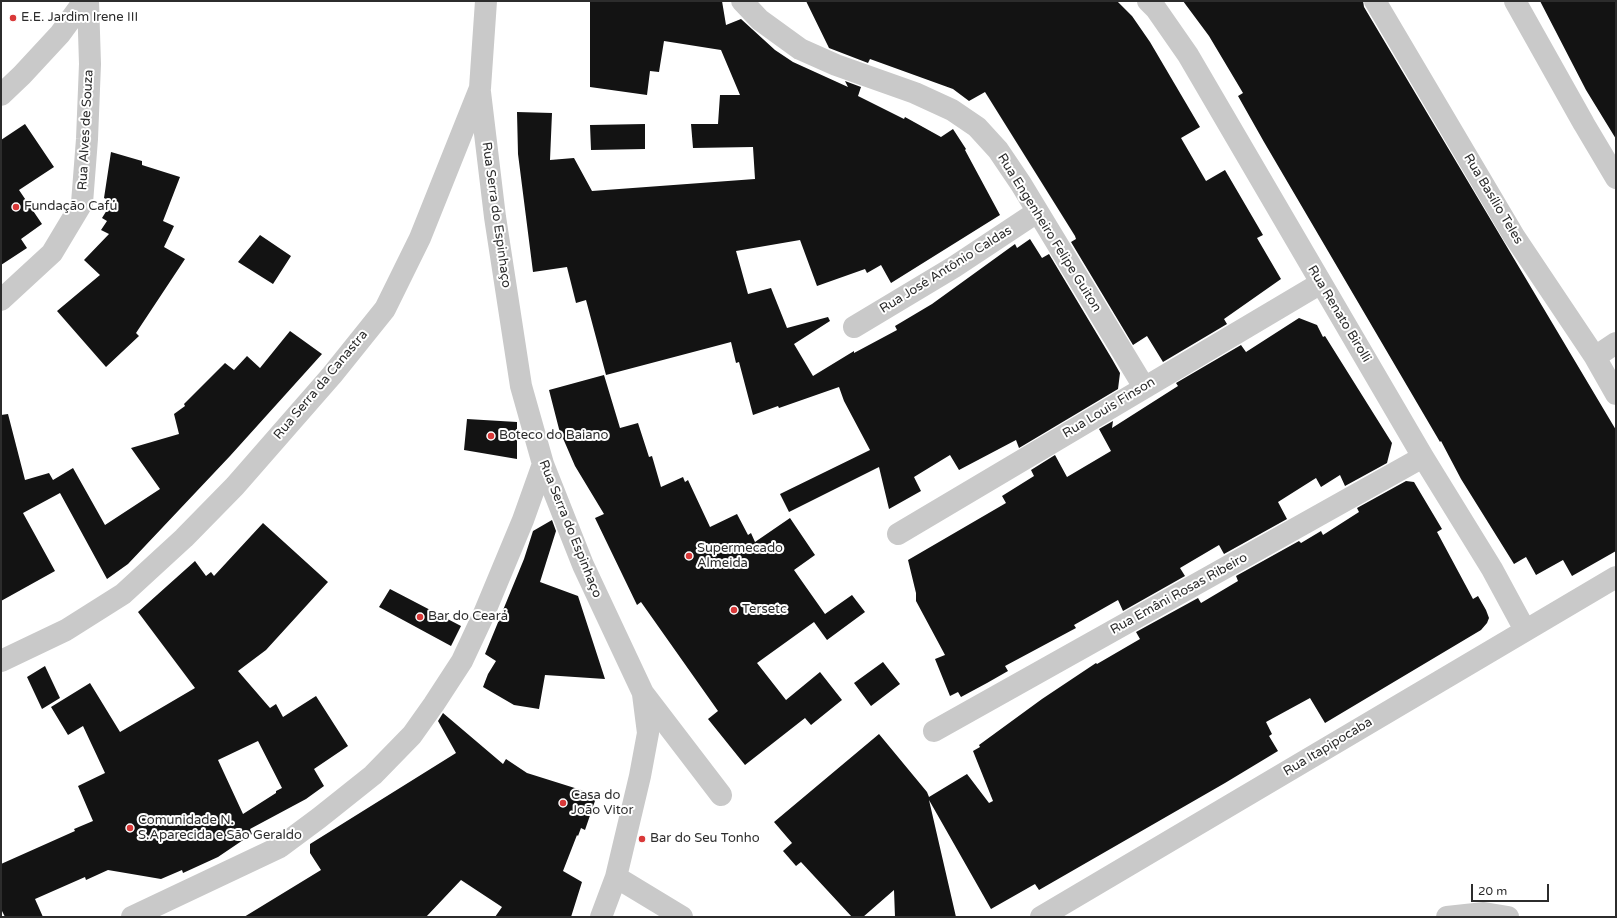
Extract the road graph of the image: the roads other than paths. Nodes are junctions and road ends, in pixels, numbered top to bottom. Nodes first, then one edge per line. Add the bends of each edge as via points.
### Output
1 (84, 1) edge
2 (88, 1) edge
3 (486, 1) edge
4 (742, 1) edge
5 (1148, 1) edge
6 (1375, 1) edge
7 (1515, 1) edge
8 (480, 88) junction
9 (1, 94) edge
10 (1616, 178) edge
11 (1037, 212) junction
12 (1321, 283) junction
13 (1, 300) edge
14 (854, 327) dead end
15 (1616, 343) edge
16 (1595, 357) junction
17 (1144, 388) junction
18 (1616, 394) edge
19 (1424, 457) junction
20 (543, 464) junction
21 (898, 534) dead end
22 (1616, 577) edge
23 (1525, 630) junction
24 (1, 661) edge
25 (642, 693) junction
26 (934, 731) dead end
27 (721, 794) dead end
28 (616, 877) junction
29 (132, 917) edge
30 (600, 917) edge
31 (682, 917) edge
32 (1040, 917) edge
33 (1447, 917) edge
34 (1508, 917) edge

1 - 9 street via 60,34
2 - 13 street, Rua Alves de Souza via 89,94 82,203 52,253
3 - 8 street, Rua Serra da Canastra
4 - 11 street, Rua Engenheiro Felipe Guiton via 760,20 800,49 836,65 915,93 952,110 977,127 998,150
5 - 12 street, Rua Renato Birolli via 1188,55
6 - 16 street, Rua Basílio Teles via 1514,236
7 - 10 street
8 - 20 street, Rua Serra do Espinhaço via 494,217 521,386
8 - 24 street, Rua Serra da Canastra via 420,238 385,309 332,375 235,486 184,538 123,594 66,630
11 - 14 street, Rua José Antônio Caldas via 954,267
11 - 17 street, Rua Engenheiro Felipe Guiton
12 - 17 street, Rua Louis Finson
12 - 19 street, Rua Renato Birolli
15 - 16 street
16 - 18 street, Rua Basílio Teles
17 - 21 street, Rua Louis Finson
19 - 23 street, Rua Renato Birolli via 1492,569
19 - 26 street, Rua Emâni Rosas Ribeiro
20 - 25 street, Rua Serra do Espinhaço via 583,565
20 - 29 street via 523,520 462,661 412,735 373,776 280,847
22 - 23 street, Rua Itapipocaba
23 - 32 street, Rua Itapipocaba
25 - 27 street, Rua Serra do Espinhaço
25 - 28 street via 648,733
28 - 30 street
28 - 31 street
33 - 34 street via 1484,913

